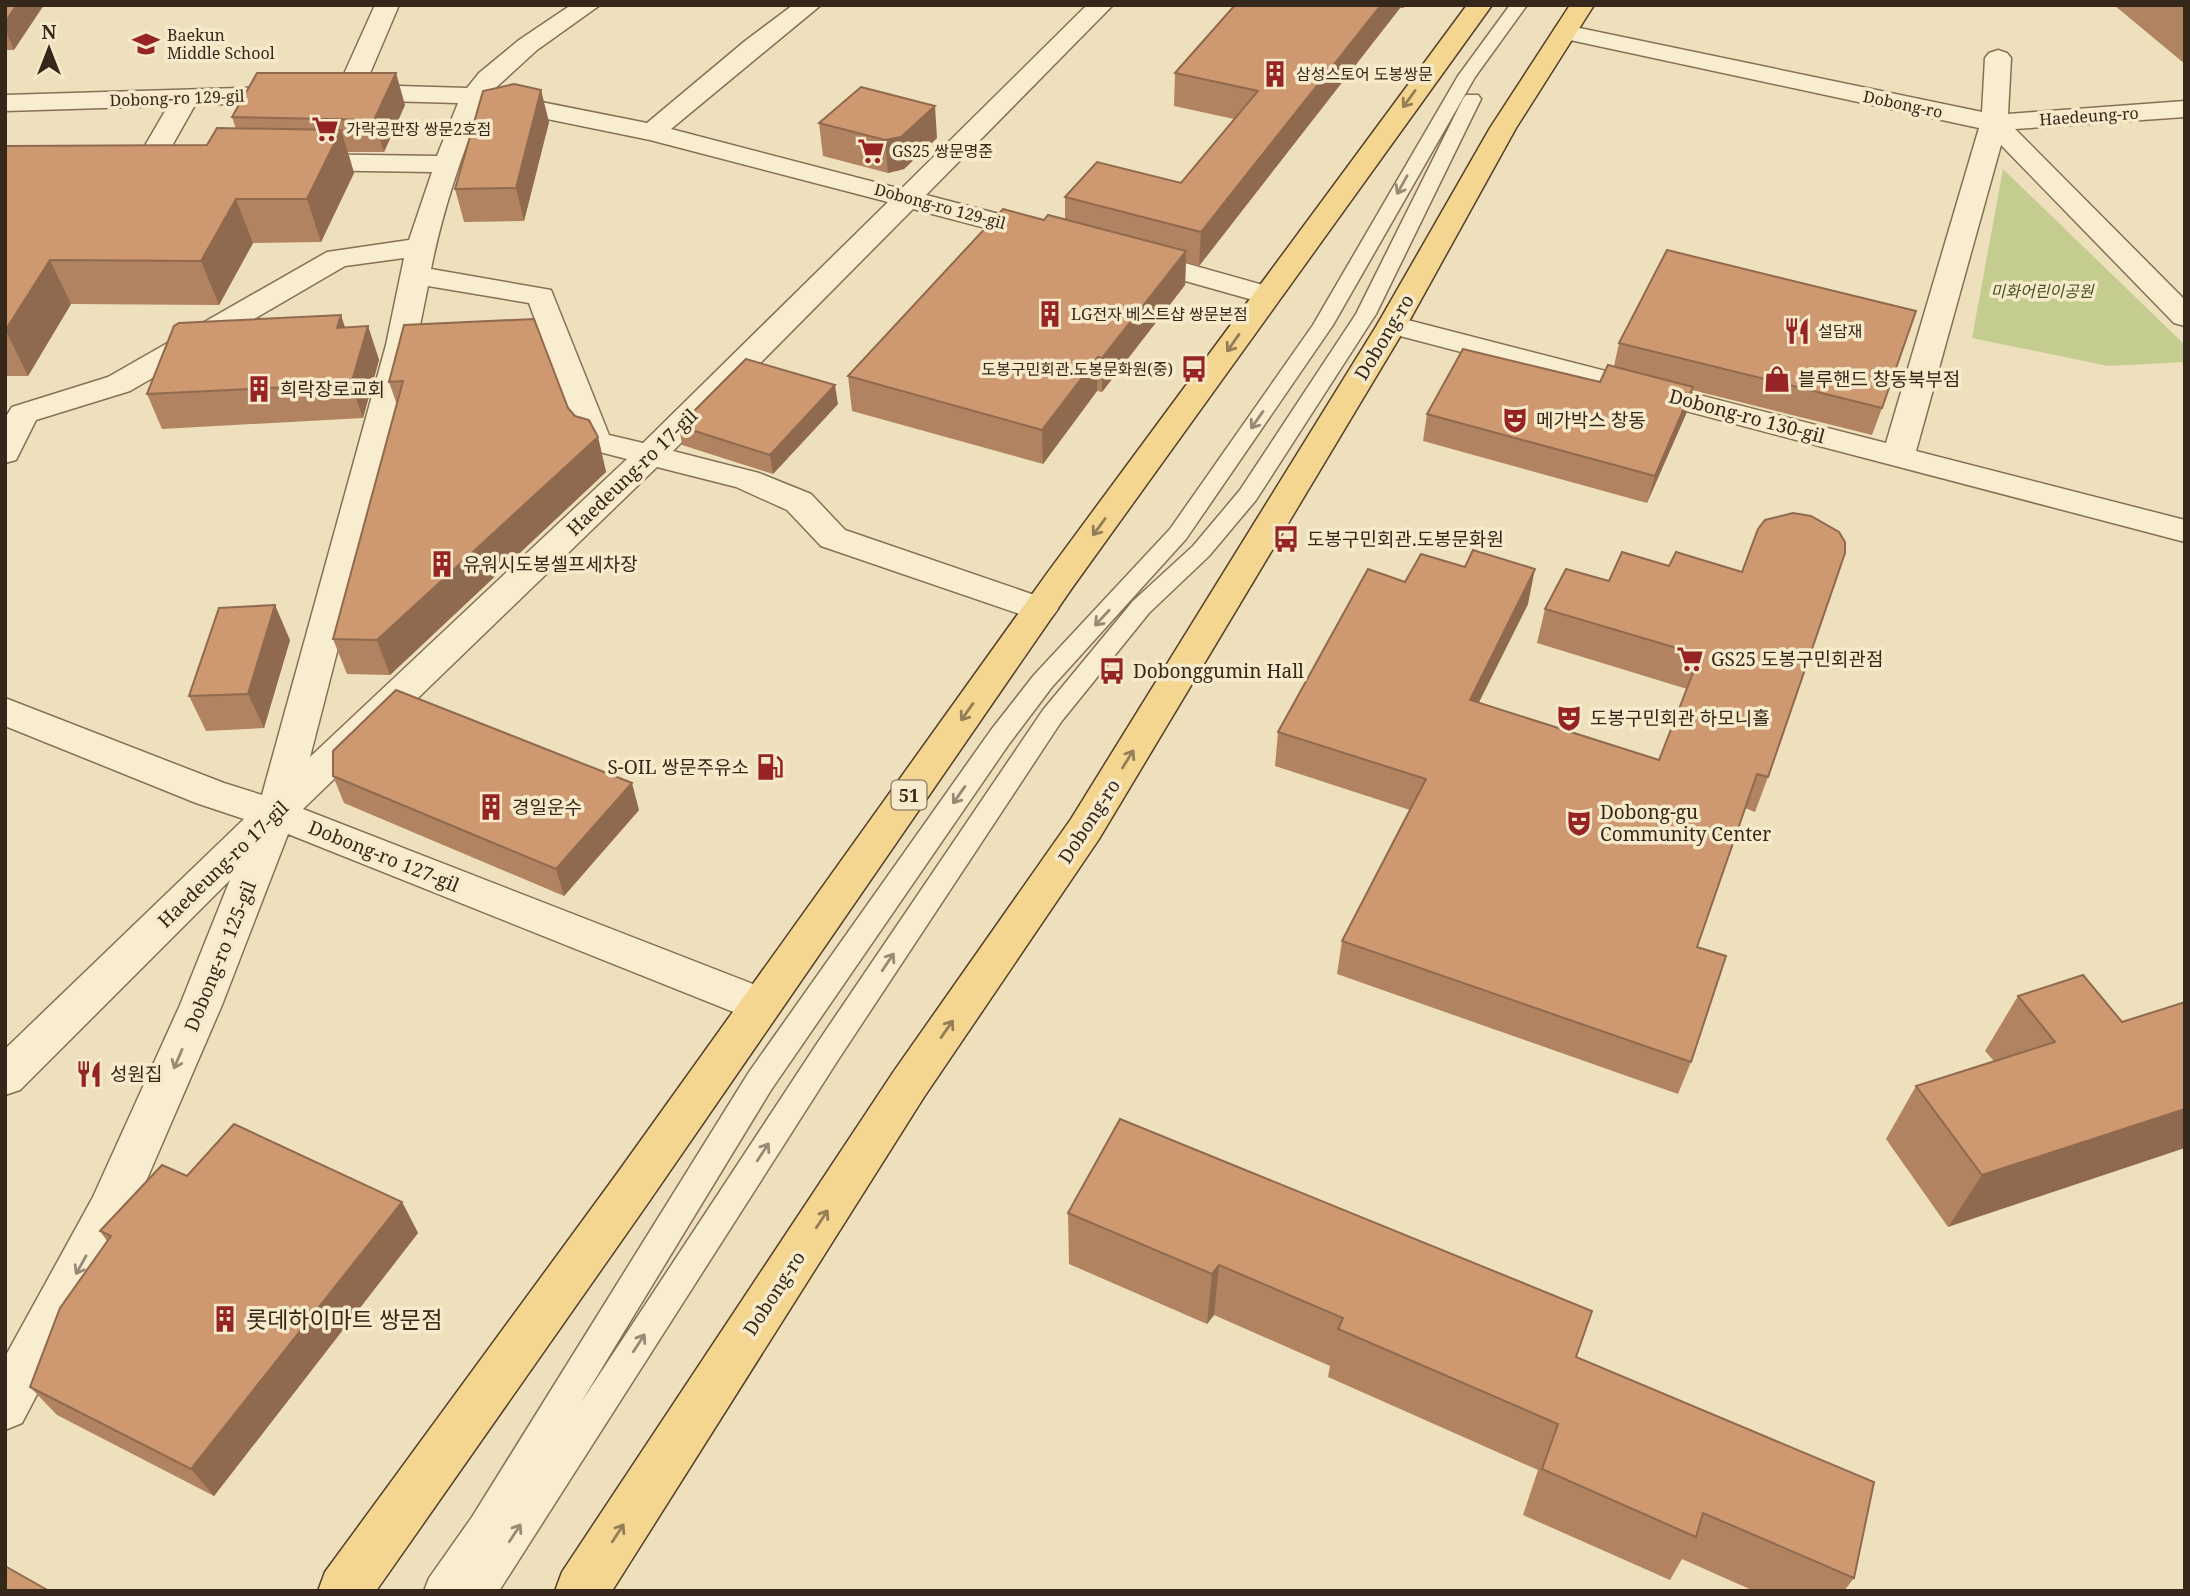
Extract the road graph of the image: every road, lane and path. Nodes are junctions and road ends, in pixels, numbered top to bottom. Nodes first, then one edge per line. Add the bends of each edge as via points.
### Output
1 (387, 5) edge
2 (588, 5) edge
3 (809, 5) edge
4 (1101, 5) edge
5 (1480, 5) edge
6 (1519, 5) edge
7 (1537, 5) edge
8 (1574, 18) edge
9 (1998, 58) dead end
10 (349, 92) junction
11 (474, 96) junction
12 (186, 97) junction
13 (5, 103) edge
14 (2185, 108) edge
15 (1994, 123) junction
16 (652, 132) junction
17 (185, 160) edge
18 (267, 161) edge
19 (448, 164) junction
20 (906, 198) junction
21 (1065, 239) edge
22 (1117, 253) edge
23 (418, 261) junction
24 (1267, 295) junction
25 (2185, 317) edge
26 (1392, 326) junction
27 (5, 453) edge
28 (1898, 456) junction
29 (648, 457) junction
30 (2185, 531) edge
31 (1040, 609) junction
32 (5, 712) edge
33 (276, 814) junction
34 (761, 1005) junction
35 (5, 1077) edge
36 (5, 1406) edge
37 (344, 1591) edge
38 (442, 1591) edge
39 (478, 1591) edge
40 (581, 1591) edge

1 - 10 street
2 - 11 street, Dobong-ro 125-gil via 528,45
3 - 16 street
4 - 20 street, Haedeung-ro 17-gil
5 -> 24 main road, 51
6 -> 38 lane via 1454,97 1323,325 1178,534 1043,681 1000,737 760,1081
39 -> 7 lane via 828,1051 1052,716 1141,607 1201,551 1248,495 1366,314 1474,95
8 - 15 street, Dobong-ro
8 - 26 main road, Dobong-ro via 1503,128
9 - 15 street
10 - 11 street, Dobong-ro 129-gil
10 - 12 street, Dobong-ro 129-gil
11 - 16 street, Dobong-ro 129-gil
11 - 19 street, Dobong-ro 125-gil
12 - 13 street, Dobong-ro 129-gil
12 - 17 street via 138,161
14 - 15 street, Haedeung-ro
15 - 25 street
15 - 28 street
16 - 20 street, Dobong-ro 129-gil
18 - 19 street
19 - 23 street, Dobong-ro 125-gil
20 - 21 street, Dobong-ro 129-gil
20 - 29 street, Haedeung-ro 17-gil
22 - 24 street
23 - 27 street via 337,258 119,384 23,414
23 - 29 street via 541,296 594,441
23 - 33 street, Dobong-ro 125-gil via 401,345
24 -> 31 main road, 51
26 - 28 street, Dobong-ro 130-gil
40 -> 26 main road, Dobong-ro via 909,1084 1085,829
28 - 30 street, Dobong-ro 130-gil
29 - 31 street via 747,480 799,502 833,538
29 - 33 street, Haedeung-ro 17-gil
31 -> 34 main road, 51
32 - 33 street, Dobong-ro 127-gil via 210,793
33 - 34 street, Dobong-ro 127-gil
33 - 35 street, Haedeung-ro 17-gil
33 -> 36 street, Dobong-ro 125-gil via 201,1005 111,1209
34 - 37 main road, 51

